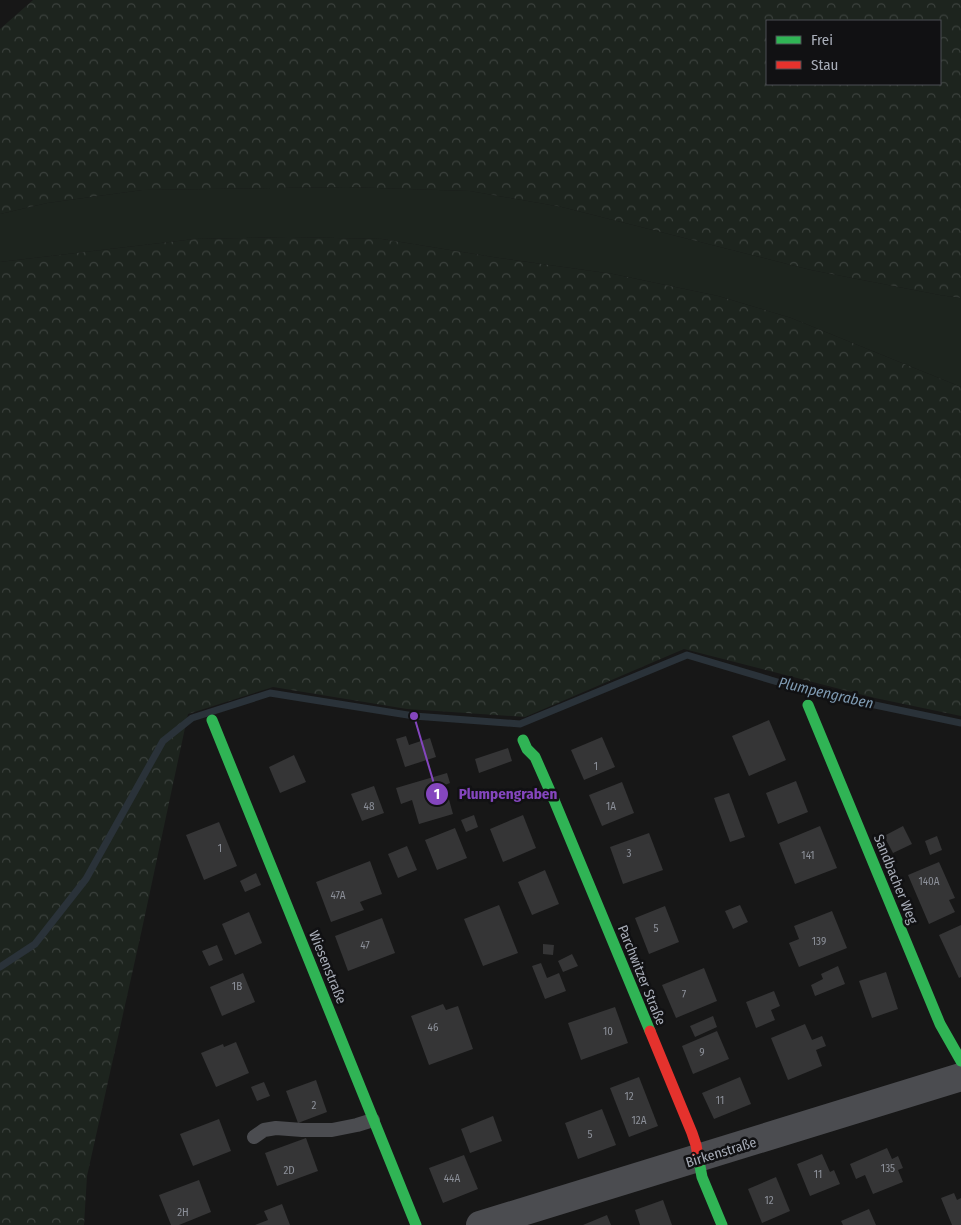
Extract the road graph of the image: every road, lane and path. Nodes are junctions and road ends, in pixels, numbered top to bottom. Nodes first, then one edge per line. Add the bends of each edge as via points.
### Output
1 (808, 705) dead end
2 (212, 720) dead end
3 (523, 740) dead end
4 (960, 1060) edge
5 (373, 1120) junction
6 (254, 1137) dead end
7 (699, 1158) junction
8 (416, 1225) edge
9 (480, 1225) edge
10 (722, 1225) edge

1 - 4 street, Sandbacher Weg via 940,1024
2 - 5 street, Wiesenstraße
3 - 7 street, Parchwitzer Straße via 554,800 692,1133
4 - 7 street, Birkenstraße
5 - 6 lane via 332,1130 276,1128 264,1130
5 - 8 street, Wiesenstraße
7 - 9 street, Birkenstraße
7 - 10 street, Parchwitzer Straße via 702,1177

